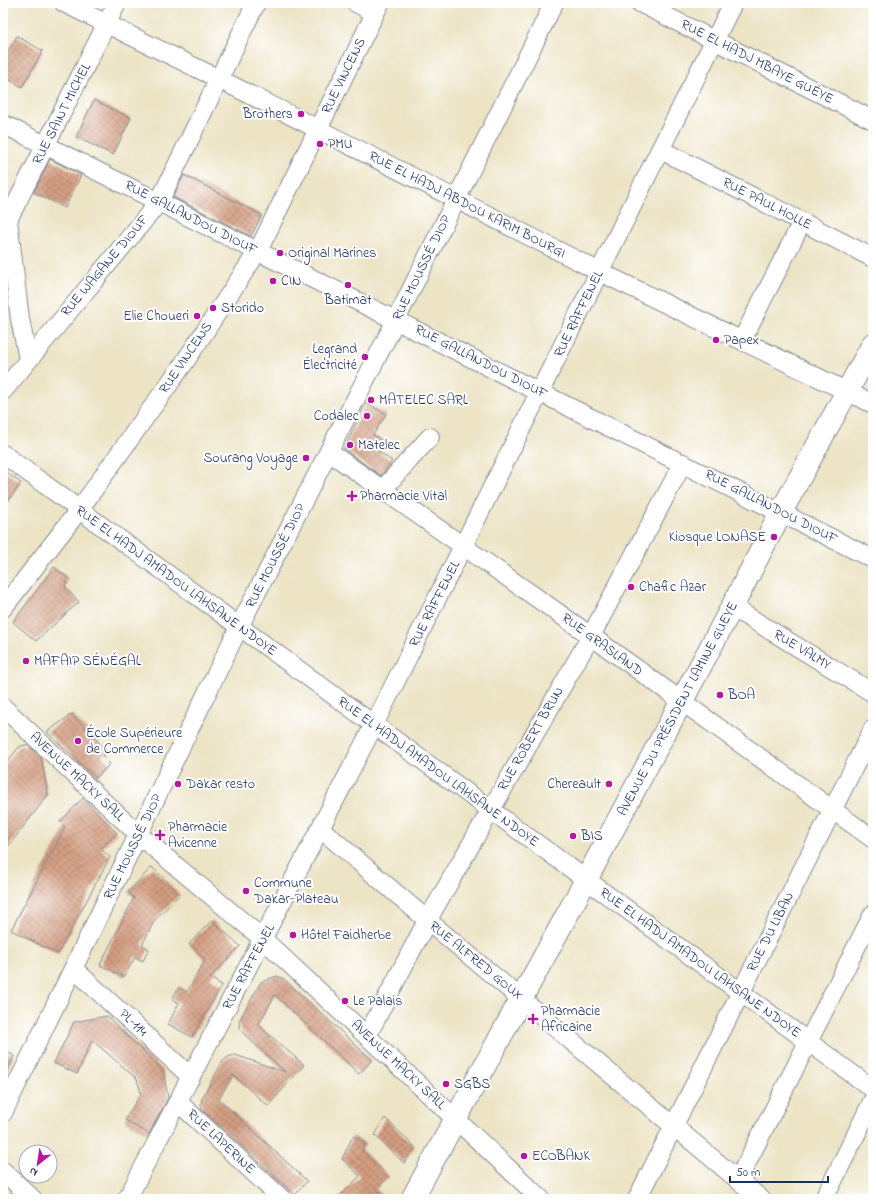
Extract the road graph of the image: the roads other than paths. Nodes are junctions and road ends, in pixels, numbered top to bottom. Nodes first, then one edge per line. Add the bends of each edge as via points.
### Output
1 (64, 3) edge
2 (117, 3) edge
3 (256, 3) edge
4 (356, 3) edge
5 (554, 3) edge
6 (640, 3) edge
7 (733, 3) edge
8 (378, 8) edge
9 (107, 24) junction
10 (715, 41) junction
11 (219, 79) junction
12 (873, 120) edge
13 (3, 124) edge
14 (318, 129) junction
15 (46, 145) junction
16 (661, 150) junction
17 (456, 200) junction
18 (159, 202) junction
19 (6, 221) edge
20 (802, 222) junction
21 (258, 251) junction
22 (873, 258) edge
23 (600, 272) junction
24 (396, 320) junction
25 (742, 340) junction
26 (873, 344) edge
27 (28, 359) junction
28 (3, 390) edge
29 (540, 392) junction
30 (848, 392) junction
31 (873, 404) edge
32 (430, 437) dead end
33 (329, 452) junction
34 (3, 454) edge
35 (683, 463) junction
36 (382, 490) junction
37 (79, 510) junction
38 (780, 512) junction
39 (463, 547) junction
40 (873, 558) edge
41 (732, 607) junction
42 (3, 608) edge
43 (240, 627) junction
44 (591, 636) junction
45 (873, 693) edge
46 (681, 702) junction
47 (3, 707) edge
48 (374, 725) junction
49 (873, 729) edge
50 (490, 810) junction
51 (832, 810) junction
52 (321, 829) junction
53 (140, 835) junction
54 (873, 839) edge
55 (586, 880) junction
56 (873, 914) edge
57 (427, 921) junction
58 (263, 939) junction
59 (74, 969) junction
60 (740, 992) junction
61 (521, 997) junction
62 (367, 1036) junction
63 (808, 1042) junction
64 (191, 1077) junction
65 (873, 1089) edge
66 (873, 1100) edge
67 (178, 1102) junction
68 (3, 1113) edge
69 (455, 1119) junction
70 (674, 1126) junction
71 (3, 1171) edge
72 (738, 1180) junction
73 (33, 1199) edge
74 (127, 1199) edge
75 (282, 1199) edge
76 (412, 1199) edge
77 (541, 1199) edge
78 (638, 1199) edge
79 (761, 1199) edge
80 (824, 1199) edge

1 - 9 street, RUE EL HADJ ABDOU KARIM BOURGI
2 - 9 street, RUE SAINT MICHEL
3 - 11 street, RUE WAGANE DIOUF
4 - 8 street
5 - 17 street, RUE MOUSSÉ DIOP
6 - 10 street, RUE EL HADJ MBAYE GUÈYE
7 - 10 street, RUE RAFFENEL
8 - 14 street, RUE VINCENS
9 - 11 street, RUE EL HADJ ABDOU KARIM BOURGI
9 - 15 street, RUE SAINT MICHEL
10 - 12 street, RUE EL HADJ MBAYE GUÈYE
10 - 16 street, RUE RAFFENEL
11 - 14 street, RUE EL HADJ ABDOU KARIM BOURGI
11 - 18 street, RUE WAGANE DIOUF
13 - 15 street, RUE GALLANDOU DIOUF
14 - 17 street, RUE EL HADJ ABDOU KARIM BOURGI
14 - 21 street, RUE VINCENS
15 - 18 street, RUE GALLANDOU DIOUF
15 - 19 street, RUE SAINT MICHEL
16 - 20 street, RUE PAUL HOLLE
16 - 23 street, RUE RAFFENEL
17 - 23 street, RUE EL HADJ ABDOU KARIM BOURGI
17 - 24 street, RUE MOUSSÉ DIOP
18 - 21 street, RUE GALLANDOU DIOUF
18 - 27 street, RUE WAGANE DIOUF
19 - 27 street
20 - 22 street, RUE PAUL HOLLE
20 - 25 street
21 - 24 street, RUE GALLANDOU DIOUF
21 - 37 street, RUE VINCENS via 184,363
23 - 25 street, RUE EL HADJ ABDOU KARIM BOURGI
23 - 29 street, RUE RAFFENEL
24 - 29 street, RUE GALLANDOU DIOUF
24 - 33 street, RUE MOUSSÉ DIOP
25 - 30 street, RUE EL HADJ ABDOU KARIM BOURGI
26 - 30 main road, AVENUE DU PRÉSIDENT LAMINE GUEYE
27 - 28 street, RUE WAGANE DIOUF
29 - 35 street, RUE GALLANDOU DIOUF
29 - 39 street, RUE RAFFENEL
30 - 31 street, RUE EL HADJ ABDOU KARIM BOURGI
30 - 38 main road, AVENUE DU PRÉSIDENT LAMINE GUEYE
32 - 36 street
33 - 36 street, RUE GRASLAND
33 - 43 street, RUE MOUSSÉ DIOP
34 - 37 street, RUE EL HADJ AMADOU LAHSANE NDOYE
35 - 38 street, RUE GALLANDOU DIOUF
35 - 44 street, RUE ROBERT BRUN
36 - 39 street, RUE GRASLAND
37 - 42 street, RUE VINCENS
37 - 43 street, RUE EL HADJ AMADOU LAHSANE NDOYE
38 - 40 street, RUE GALLANDOU DIOUF
38 - 41 main road, AVENUE DU PRÉSIDENT LAMINE GUEYE
39 - 44 street, RUE GRASLAND
39 - 48 street, RUE RAFFENEL
41 - 45 street, RUE VALMY
41 - 46 main road, AVENUE DU PRÉSIDENT LAMINE GUEYE
43 - 48 street, RUE EL HADJ AMADOU LAHSANE NDOYE
43 - 53 street, RUE MOUSSÉ DIOP
44 - 46 street, RUE GRASLAND
44 - 50 street, RUE ROBERT BRUN
46 - 51 street, RUE GRASLAND
46 - 55 main road, AVENUE DU PRÉSIDENT LAMINE GUEYE
47 - 53 street, AVENUE MACKY SALL
48 - 50 street, RUE EL HADJ AMADOU LAHSANE NDOYE
48 - 52 street, RUE RAFFENEL
49 - 51 street, RUE DU LIBAN
50 - 55 street, RUE EL HADJ AMADOU LAHSANE NDOYE
50 - 57 street, RUE ROBERT BRUN
51 - 54 street, RUE GRASLAND
51 - 60 street, RUE DU LIBAN
52 - 57 street, RUE ALFRED GOUX
52 - 58 street, RUE RAFFENEL
53 - 58 street, AVENUE MACKY SALL
53 - 59 street, RUE MOUSSÉ DIOP
55 - 60 street, RUE EL HADJ AMADOU LAHSANE NDOYE
55 - 61 main road, AVENUE DU PRÉSIDENT LAMINE GUEYE
56 - 63 street
57 - 61 street, RUE ALFRED GOUX
57 - 62 street, RUE ROBERT BRUN
58 - 62 street, AVENUE MACKY SALL
58 - 64 street, RUE RAFFENEL
59 - 64 street, PL-114
59 - 68 street, RUE MOUSSÉ DIOP
60 - 63 street, RUE EL HADJ AMADOU LAHSANE NDOYE
60 - 70 street, RUE DU LIBAN
61 - 69 main road, AVENUE DU PRÉSIDENT LAMINE GUEYE
61 - 70 street, RUE ALFRED GOUX
62 - 69 street, AVENUE MACKY SALL
63 - 65 street, RUE EL HADJ AMADOU LAHSANE NDOYE
63 - 72 street
64 - 67 street, RUE RAFFENEL
66 - 80 street
67 - 74 street, RUE RAFFENEL
67 - 75 street, RUE LAPERINE
69 - 76 main road, AVENUE DU PRÉSIDENT LAMINE GUEYE
69 - 77 street, AVENUE MACKY SALL
70 - 72 street, RUE ALFRED GOUX
70 - 78 street, RUE DU LIBAN
71 - 73 street
72 - 79 street, RUE ALFRED GOUX

